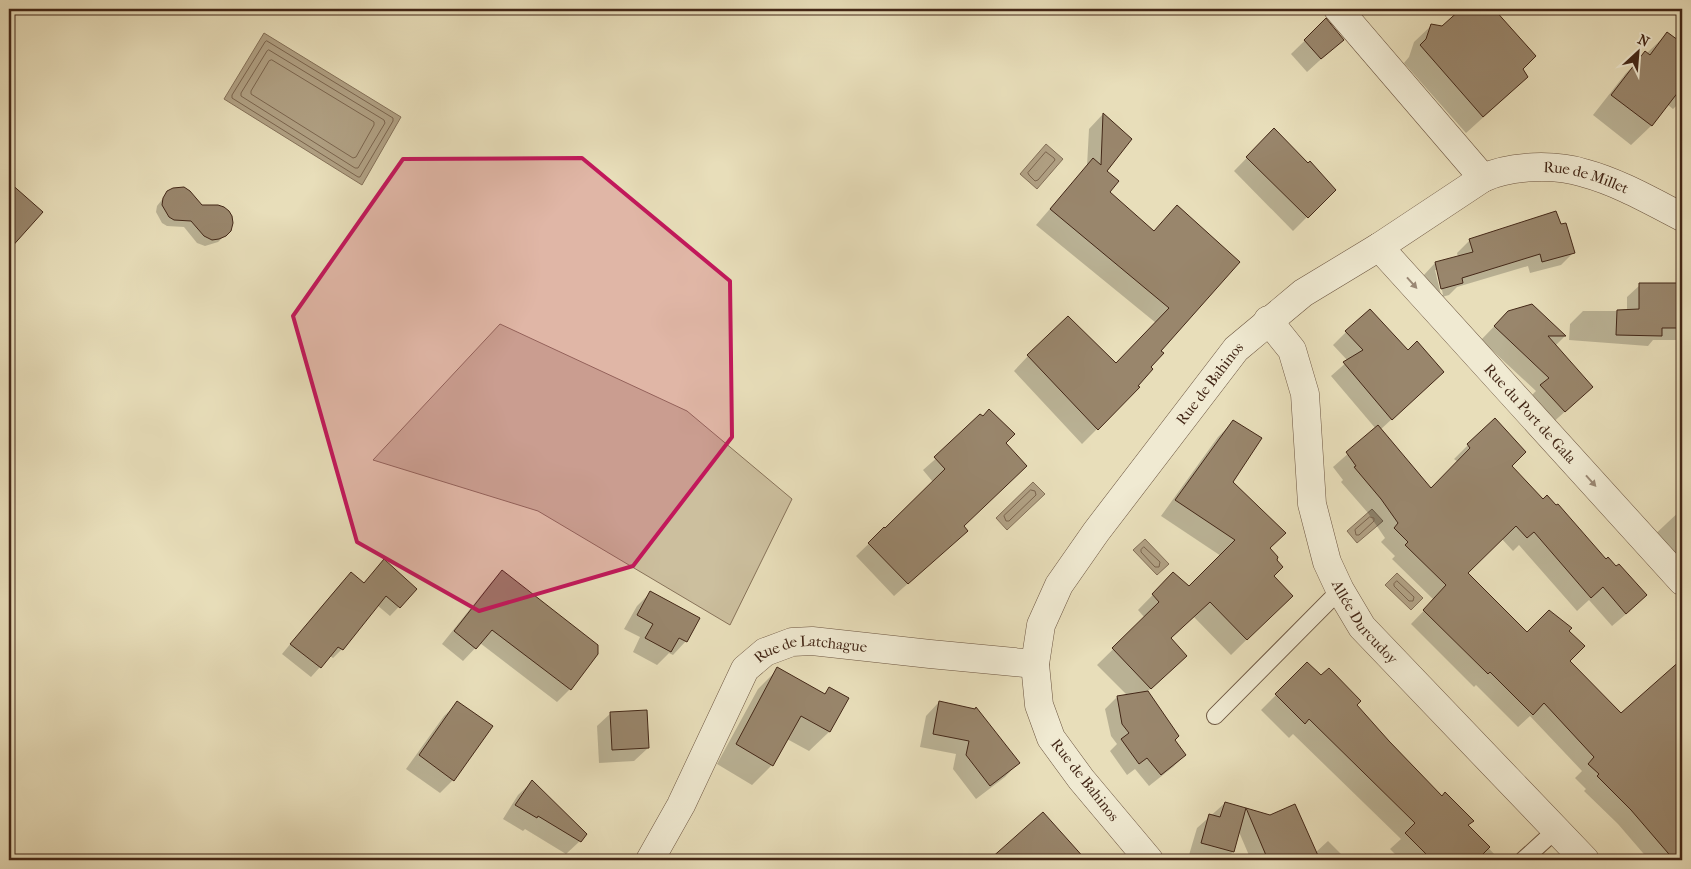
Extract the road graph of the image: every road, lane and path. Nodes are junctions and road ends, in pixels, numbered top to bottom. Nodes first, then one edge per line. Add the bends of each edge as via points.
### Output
1 (1338, 9) edge
2 (1483, 178) junction
3 (1682, 217) edge
4 (1379, 247) junction
5 (1268, 320) junction
6 (1682, 581) edge
7 (1340, 590) junction
8 (1035, 664) junction
9 (1215, 716) dead end
10 (1557, 829) junction
11 (650, 860) edge
12 (1149, 860) edge
13 (1523, 860) edge
14 (1585, 860) edge

1 - 2 street
2 - 3 street, Rue de Millet via 1520,168 1547,167 1584,172
2 - 4 street, Rue de Bahinos
4 - 5 street, Rue de Bahinos via 1303,293
4 -> 6 street, Rue du Port de Gala
5 - 7 street, Allée Durcudoy via 1292,350 1305,394 1312,504 1327,562
5 - 8 street, Rue de Bahinos via 1236,349 1059,585 1041,625
7 - 9 lane
7 - 10 street, Allée Durcudoy via 1362,626
8 - 11 street, Rue de Latchague via 812,641 792,642 765,652 745,669 681,805
8 - 12 street, Rue de Bahinos via 1039,705 1051,738
10 - 13 lane
10 - 14 street, Allée Durcudoy

